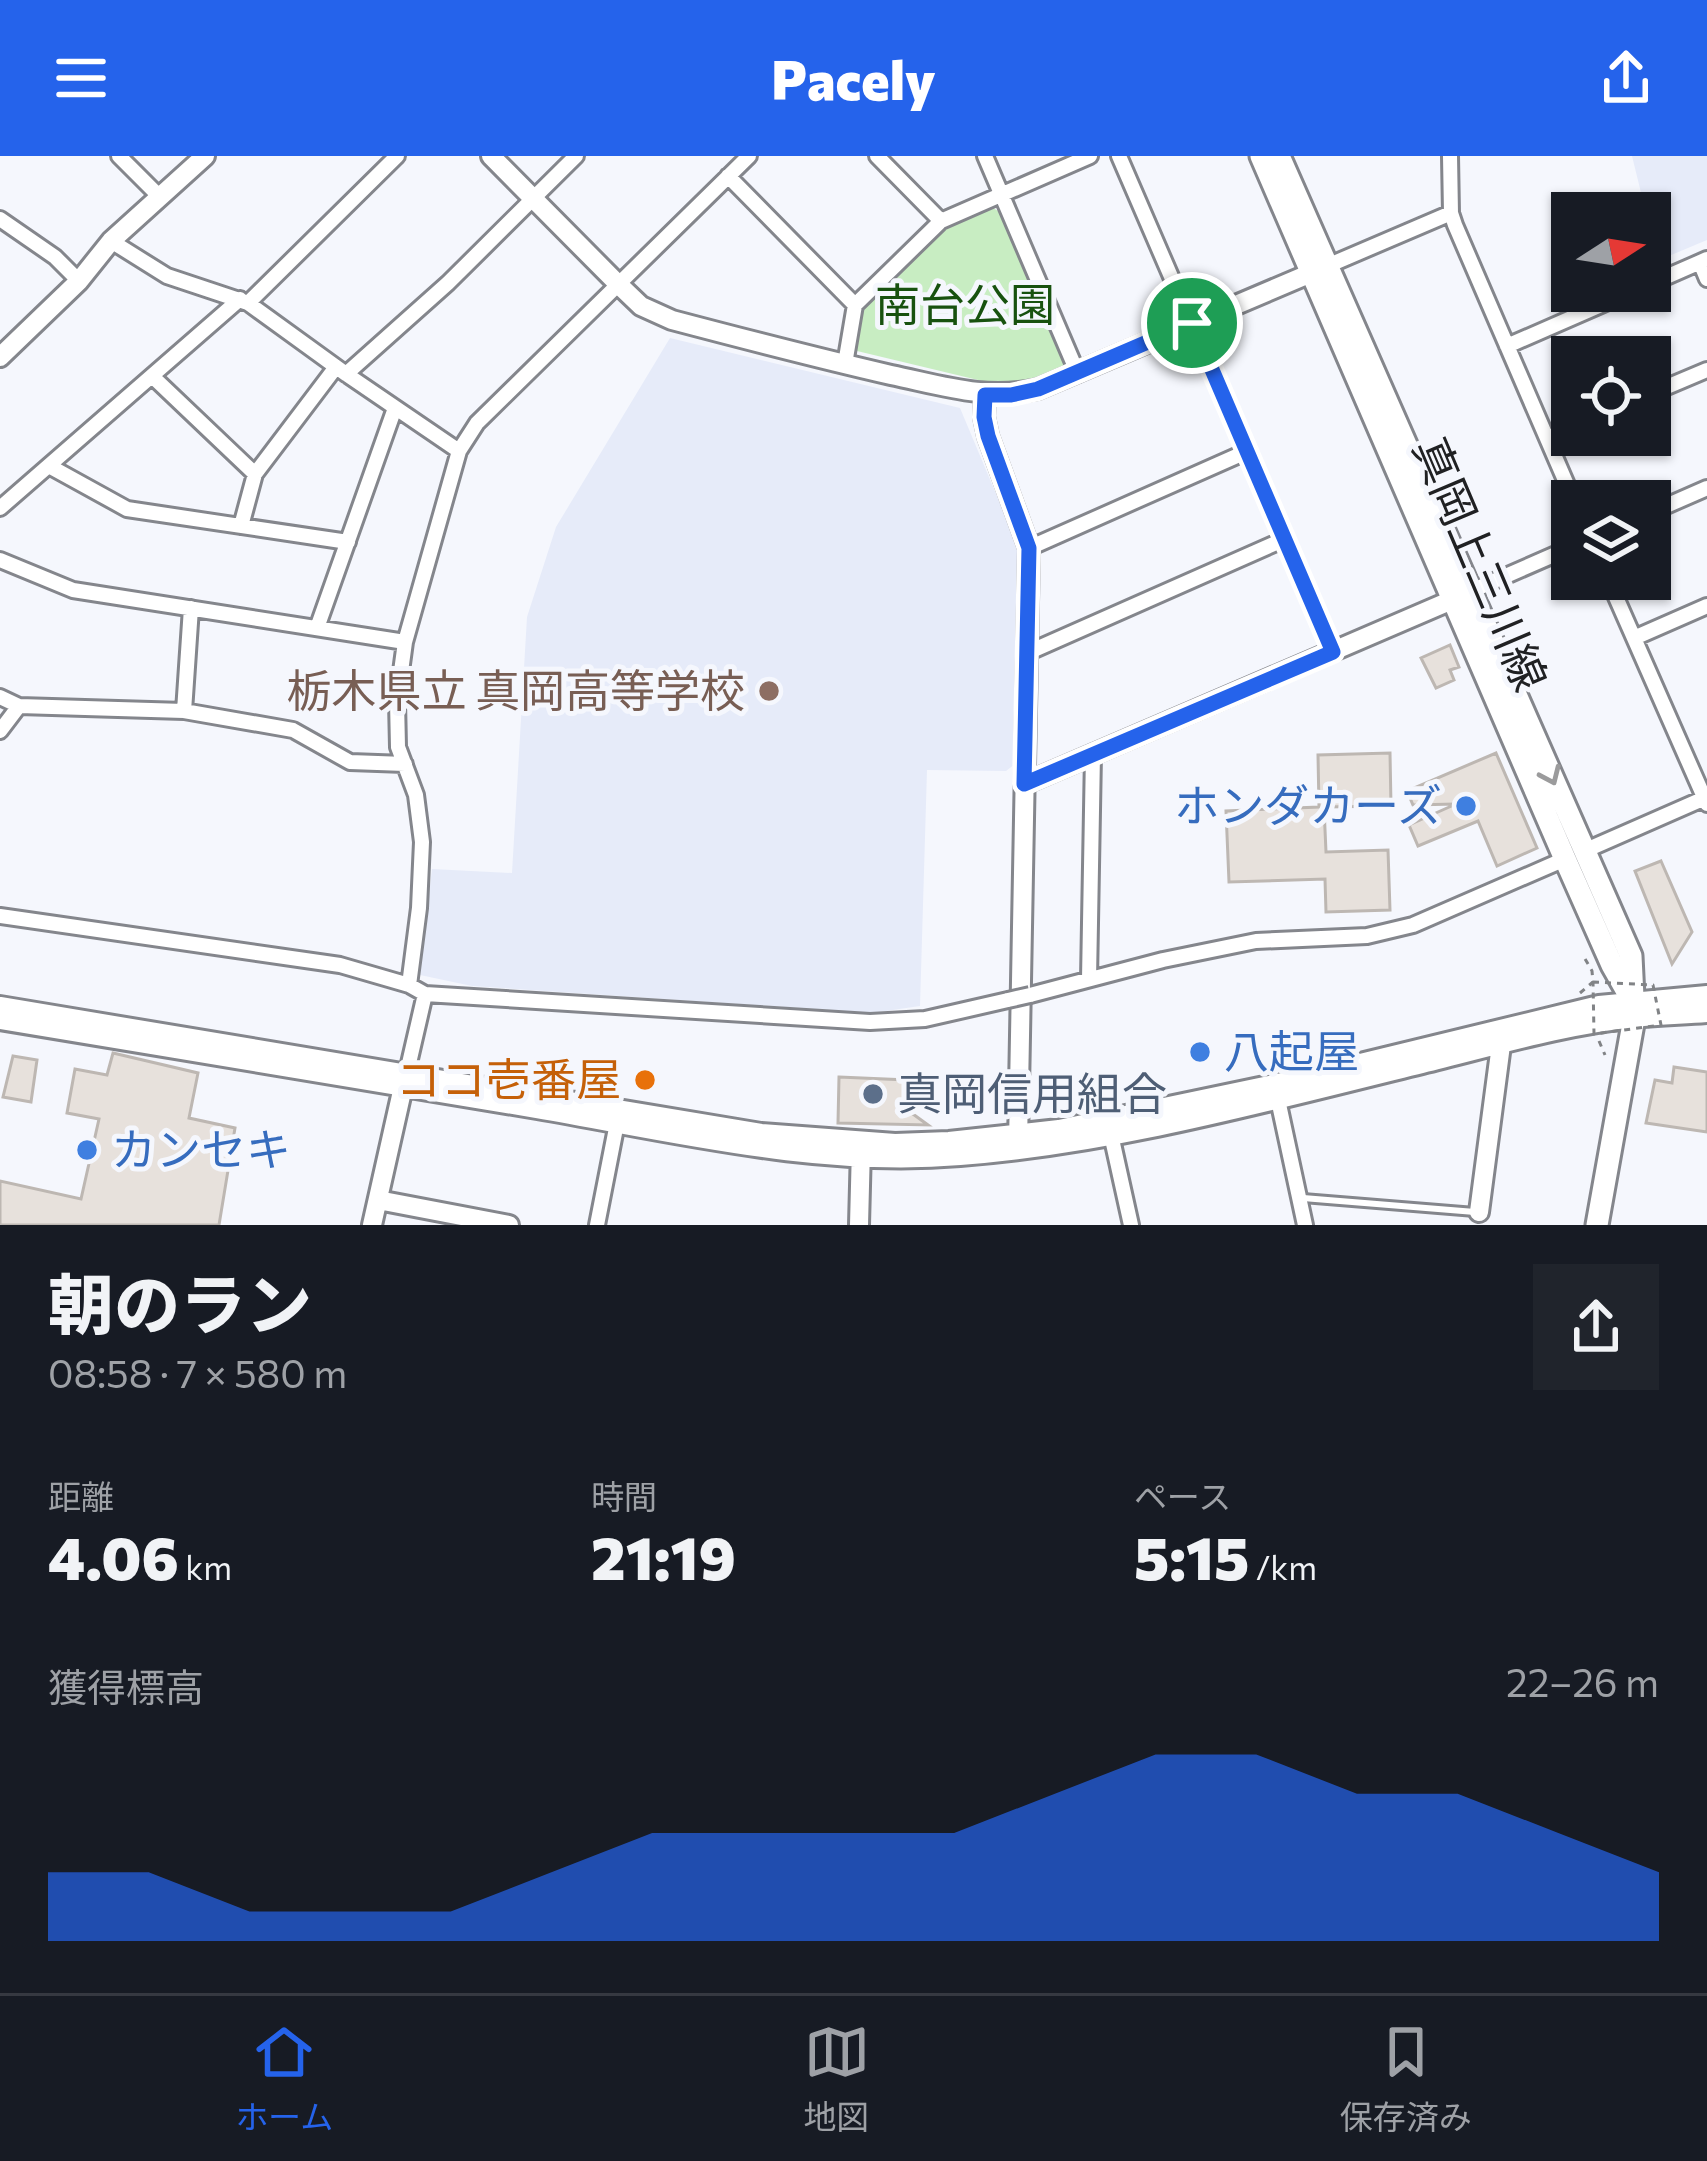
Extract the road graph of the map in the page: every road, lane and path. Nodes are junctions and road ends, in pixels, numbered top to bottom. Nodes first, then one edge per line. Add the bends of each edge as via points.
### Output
1 (119, 156) edge
2 (205, 156) edge
3 (397, 156) edge
4 (491, 156) edge
5 (576, 156) edge
6 (749, 156) edge
7 (877, 156) edge
8 (985, 156) edge
9 (1090, 156) edge
10 (1119, 156) edge
11 (1261, 156) edge
12 (1279, 156) edge
13 (1450, 156) edge
14 (728, 176) junction
15 (1001, 194) junction
16 (159, 196) junction
17 (533, 198) junction
18 (1451, 213) junction
19 (0, 219) edge
20 (941, 220) junction
21 (112, 241) junction
22 (1703, 260) edge
23 (1319, 269) junction
24 (1671, 274) edge
25 (79, 280) junction
26 (1707, 280) edge
27 (618, 284) junction
28 (244, 301) junction
29 (855, 305) junction
30 (1585, 312) edge
31 (1192, 323) junction
32 (1507, 346) junction
33 (0, 357) edge
34 (844, 364) junction
35 (1707, 370) edge
36 (341, 371) junction
37 (1078, 374) junction
38 (152, 376) junction
39 (1671, 385) edge
40 (985, 395) junction
41 (395, 408) junction
42 (1551, 437) edge
43 (1548, 438) junction
44 (459, 451) junction
45 (1248, 451) junction
46 (49, 466) junction
47 (255, 474) junction
48 (1565, 480) edge
49 (1707, 488) edge
50 (1671, 504) edge
51 (0, 508) edge
52 (241, 526) junction
53 (1285, 538) junction
54 (348, 542) junction
55 (1029, 548) junction
56 (1551, 556) edge
57 (0, 560) edge
58 (1461, 596) junction
59 (1617, 600) edge
60 (1707, 606) edge
61 (191, 608) junction
62 (317, 628) junction
63 (1634, 638) junction
64 (405, 642) junction
65 (1333, 652) junction
66 (1027, 653) junction
67 (0, 697) edge
68 (19, 706) junction
69 (184, 711) junction
70 (0, 731) edge
71 (1093, 754) junction
72 (405, 764) junction
73 (1024, 784) junction
74 (1706, 801) edge
75 (1575, 855) junction
76 (0, 916) edge
77 (1584, 957) dead end
78 (1649, 972) dead end
79 (1089, 980) junction
80 (1593, 982) junction
81 (409, 985) junction
82 (1653, 985) junction
83 (1666, 986) dead end
84 (425, 994) junction
85 (1579, 994) dead end
86 (1707, 995) edge
87 (0, 1006) edge
88 (1633, 1009) junction
89 (1707, 1013) edge
90 (0, 1020) edge
91 (1501, 1045) junction
92 (405, 1079) junction
93 (1276, 1092) junction
94 (617, 1123) junction
95 (1109, 1128) junction
96 (1018, 1143) junction
97 (862, 1151) junction
98 (1299, 1198) junction
99 (378, 1200) junction
100 (1478, 1218) edge
101 (372, 1225) edge
102 (509, 1225) edge
103 (597, 1225) edge
104 (860, 1225) edge
105 (1131, 1225) edge
106 (1305, 1225) edge
107 (1598, 1225) edge

1 - 16 street
2 - 16 street
3 - 28 street
4 - 17 street
5 - 17 street
6 - 14 street
7 - 20 street
8 - 15 street
9 - 15 street
10 - 31 street
11 - 23 main road, 真岡上三川線
12 - 23 main road, 真岡上三川線
13 - 18 street
14 - 27 street
14 - 29 street
15 - 20 street
15 - 37 street
16 - 21 street
17 - 27 street
17 - 36 street via 448,283
18 - 23 street
18 - 32 street
19 - 25 street
20 - 29 street
21 - 25 street
21 - 28 street via 167,276
22 - 24 street
22 - 26 street
23 - 31 street
23 - 58 main road, 真岡上三川線
25 - 33 street
27 - 34 street via 672,320
27 - 44 street via 476,422
28 - 36 street
28 - 38 street
29 - 34 street
30 - 32 street
31 - 37 street
31 - 45 street
32 - 43 street
34 - 40 street
35 - 39 street
36 - 41 street
36 - 47 street
37 - 40 street
38 - 46 street
38 - 47 street
40 - 55 street via 988,436
41 - 44 street
41 - 54 street
42 - 43 street
43 - 48 street
44 - 64 street
45 - 53 street
45 - 55 street
46 - 51 street
46 - 52 street via 127,509
47 - 52 street
49 - 50 street
52 - 54 street
53 - 65 street
53 - 66 street
54 - 62 street
55 - 66 street
56 - 58 street
57 - 61 street via 73,590
58 - 65 street
58 - 75 main road, 真岡上三川線
59 - 63 street
60 - 63 street
61 - 62 street
61 - 69 street
62 - 64 street
63 - 74 street
64 - 72 street via 397,701
65 - 71 street
66 - 73 street
67 - 68 street
68 - 69 street
68 - 70 street
69 - 72 street via 293,730 350,762
71 - 73 street
71 - 79 street
72 - 81 street via 422,842
73 - 96 street
74 - 75 street
75 - 79 street via 1413,925 1366,936 1256,940
75 - 88 main road, 真岡上三川線
76 - 81 street via 340,965
77 - 80 path
78 - 82 path
79 - 84 street, bridge via 925,1019 870,1022
80 - 82 path, bridge
80 - 82 path, bridge via 1594,1034 1661,1025
80 - 85 path
81 - 84 street
82 - 83 path
84 - 92 street
86 - 88 street
87 - 92 street
88 - 89 street
88 - 91 street
88 - 93 street via 1516,1024
88 - 107 main road
90 - 92 street
91 - 93 street
91 - 100 street
92 - 94 street
92 - 97 street
92 - 99 street
93 - 95 street
93 - 98 street
94 - 97 street via 756,1148
94 - 103 street
95 - 96 street
95 - 105 street
96 - 97 street
97 - 104 street
98 - 100 lane
98 - 106 street
99 - 101 street
99 - 102 street

